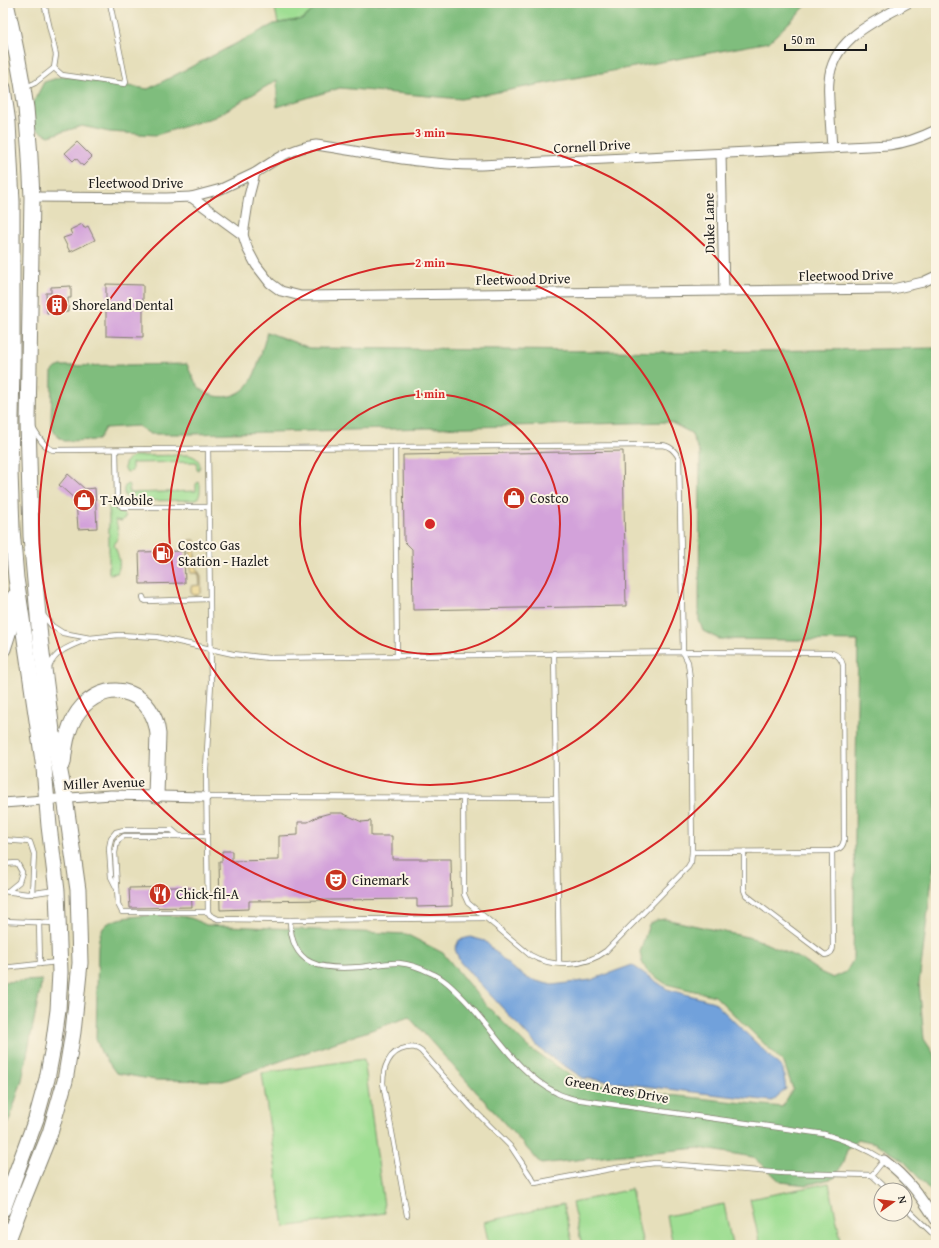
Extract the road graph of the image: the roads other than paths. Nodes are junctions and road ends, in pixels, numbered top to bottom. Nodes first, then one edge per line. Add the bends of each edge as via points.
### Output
1 (6, 3) edge
2 (44, 3) edge
3 (110, 3) edge
4 (908, 3) edge
5 (54, 68) junction
6 (3, 88) edge
7 (23, 89) junction
8 (936, 130) edge
9 (832, 148) junction
10 (721, 154) junction
11 (255, 173) junction
12 (32, 197) junction
13 (192, 197) junction
14 (8, 204) edge
15 (243, 235) junction
16 (7, 236) edge
17 (936, 276) edge
18 (724, 291) junction
19 (28, 421) junction
20 (395, 447) junction
21 (208, 449) junction
22 (116, 450) junction
23 (208, 507) junction
24 (16, 578) junction
25 (143, 597) dead end
26 (209, 599) junction
27 (36, 604) junction
28 (90, 638) junction
29 (3, 649) edge
30 (210, 649) junction
31 (683, 652) junction
32 (554, 653) junction
33 (398, 655) junction
34 (45, 678) junction
35 (61, 778) junction
36 (156, 795) junction
37 (206, 797) junction
38 (65, 798) junction
39 (463, 798) junction
40 (556, 798) junction
41 (46, 800) junction
42 (3, 803) edge
43 (207, 836) junction
44 (3, 840) edge
45 (832, 851) junction
46 (692, 852) junction
47 (744, 852) junction
48 (3, 864) edge
49 (57, 890) junction
50 (5, 891) edge
51 (32, 894) junction
52 (208, 912) junction
53 (486, 918) junction
54 (290, 920) junction
55 (3, 921) edge
56 (39, 922) junction
57 (58, 923) junction
58 (59, 962) junction
59 (559, 963) junction
60 (40, 964) junction
61 (3, 968) edge
62 (884, 1160) junction
63 (872, 1175) junction
64 (879, 1182) edge
65 (3, 1209) edge
66 (407, 1215) dead end
67 (913, 1215) edge
68 (936, 1221) edge
69 (936, 1231) edge
70 (6, 1245) edge

1 - 7 highway
2 - 5 lane via 56,55
3 - 5 lane via 126,82 124,84 62,75
4 - 9 street via 853,36 841,48 834,61 828,82
5 - 7 lane
6 - 14 highway via 8,123
7 - 12 highway
8 - 9 street, Cornell Drive via 907,142
9 - 10 street, Cornell Drive
10 - 11 street, Cornell Drive via 458,165 316,145 290,151
10 - 18 street, Duke Lane
11 - 13 street, Cornell Drive via 221,189
11 - 15 street
12 - 13 street, Fleetwood Drive
12 - 19 highway
13 - 15 street, Fleetwood Drive
14 - 16 highway
15 - 18 street, Fleetwood Drive via 256,266 265,278 281,291 301,296
16 - 24 highway via 10,472
17 - 18 street, Fleetwood Drive via 893,289
19 - 22 lane via 41,441 54,450
19 - 27 highway via 30,514
20 - 21 lane
20 - 31 lane via 668,446 679,458
20 - 33 lane
21 - 22 lane
21 - 23 lane
22 - 23 lane via 117,499 120,505
23 - 26 lane
24 - 29 highway via 12,611
24 - 41 highway via 44,768
25 - 26 lane via 146,601
26 - 30 lane
27 - 28 lane via 45,619 63,633
27 - 34 highway
28 - 30 lane via 119,635 157,637
28 - 34 lane via 57,654
30 - 33 lane via 269,658
30 - 37 lane via 211,690 206,753
31 - 32 lane
31 - 45 lane via 832,653 841,659 844,840 839,850
31 - 46 lane via 688,662 690,679
32 - 33 lane
32 - 40 lane
34 - 35 highway
35 - 36 highway via 67,736 82,707 101,694 122,692 141,700 149,708 157,725
35 - 38 highway
36 - 37 street, Miller Avenue
36 - 38 street, Miller Avenue via 111,794
37 - 39 lane
37 - 43 lane
38 - 41 street, Miller Avenue
38 - 70 highway via 78,890 80,963 73,1032 65,1081 55,1117
39 - 40 lane
39 - 53 lane via 464,894 468,902
40 - 59 lane
41 - 42 street, Miller Avenue
41 - 49 highway
43 - 52 lane
43 - 52 lane via 128,835 121,837 115,848 121,911
44 - 51 lane via 30,842 34,854
45 - 47 lane
45 - 47 lane via 833,951 826,955 746,895
46 - 47 lane
46 - 59 lane via 688,867 606,951 579,963
48 - 50 lane via 17,864 22,872 19,882
49 - 51 lane
49 - 57 highway
50 - 51 lane
52 - 54 lane via 218,919
53 - 54 lane
53 - 59 lane via 530,955 544,962
54 - 62 lane, Green Acres Drive via 291,935 297,950 312,964 339,968 400,964 436,974 470,1006 522,1068 557,1093 574,1099 824,1134 853,1143
55 - 56 lane
56 - 57 lane
56 - 60 lane
57 - 58 highway
58 - 60 lane
58 - 65 highway via 58,1010 47,1079 34,1125
60 - 61 lane
62 - 63 lane
62 - 68 street, Green Acres Drive via 914,1187
63 - 64 lane
63 - 66 lane via 784,1173 655,1163 535,1183 512,1148 421,1051 408,1047 393,1054 383,1076
67 - 69 lane via 932,1233

